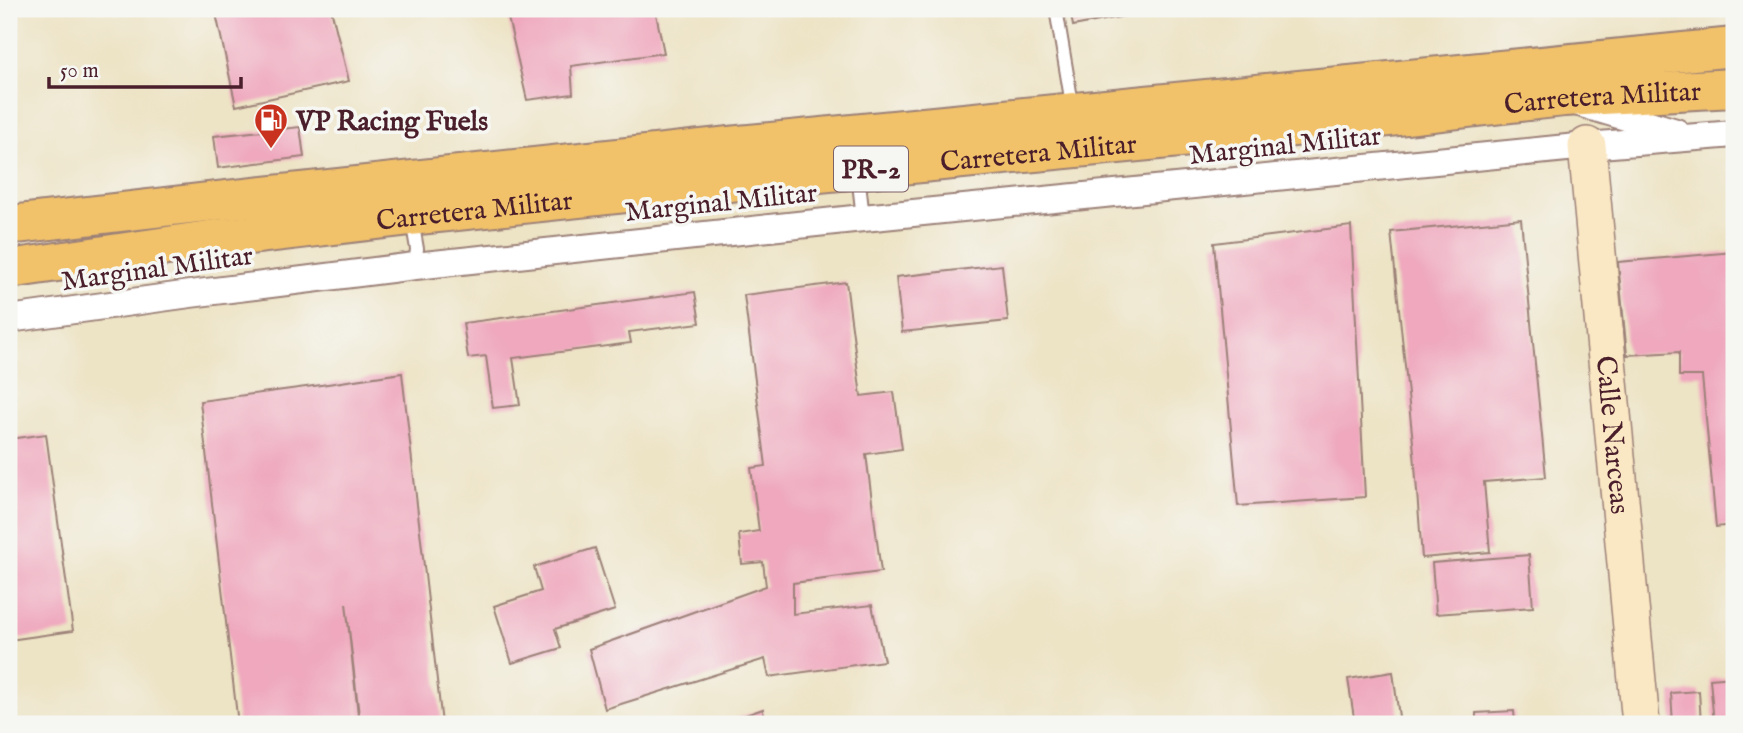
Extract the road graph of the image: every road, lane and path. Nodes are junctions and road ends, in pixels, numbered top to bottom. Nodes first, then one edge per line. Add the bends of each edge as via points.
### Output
1 (1056, 9) edge
2 (1734, 47) edge
3 (1734, 88) edge
4 (1564, 97) junction
5 (1074, 113) junction
6 (1734, 134) edge
7 (1693, 137) junction
8 (1587, 146) junction
9 (857, 170) junction
10 (411, 216) junction
11 (863, 218) junction
12 (9, 225) edge
13 (415, 266) junction
14 (9, 269) edge
15 (9, 319) edge
16 (1641, 724) edge

1 - 5 lane
2 - 5 main road, Carretera Militar / PR-2
3 - 4 main road, Carretera Militar / PR-2
4 - 7 street
4 - 9 main road, Carretera Militar / PR-2
5 - 12 main road, Carretera Militar / PR-2
6 - 7 street, Marginal Militar
7 - 8 street, Marginal Militar
8 - 11 street, Marginal Militar
8 - 16 street, Calle Narceas
9 - 10 main road, Carretera Militar / PR-2
9 - 11 lane
10 - 13 lane
10 - 14 main road, Carretera Militar / PR-2
11 - 13 street, Marginal Militar
13 - 15 street, Marginal Militar

